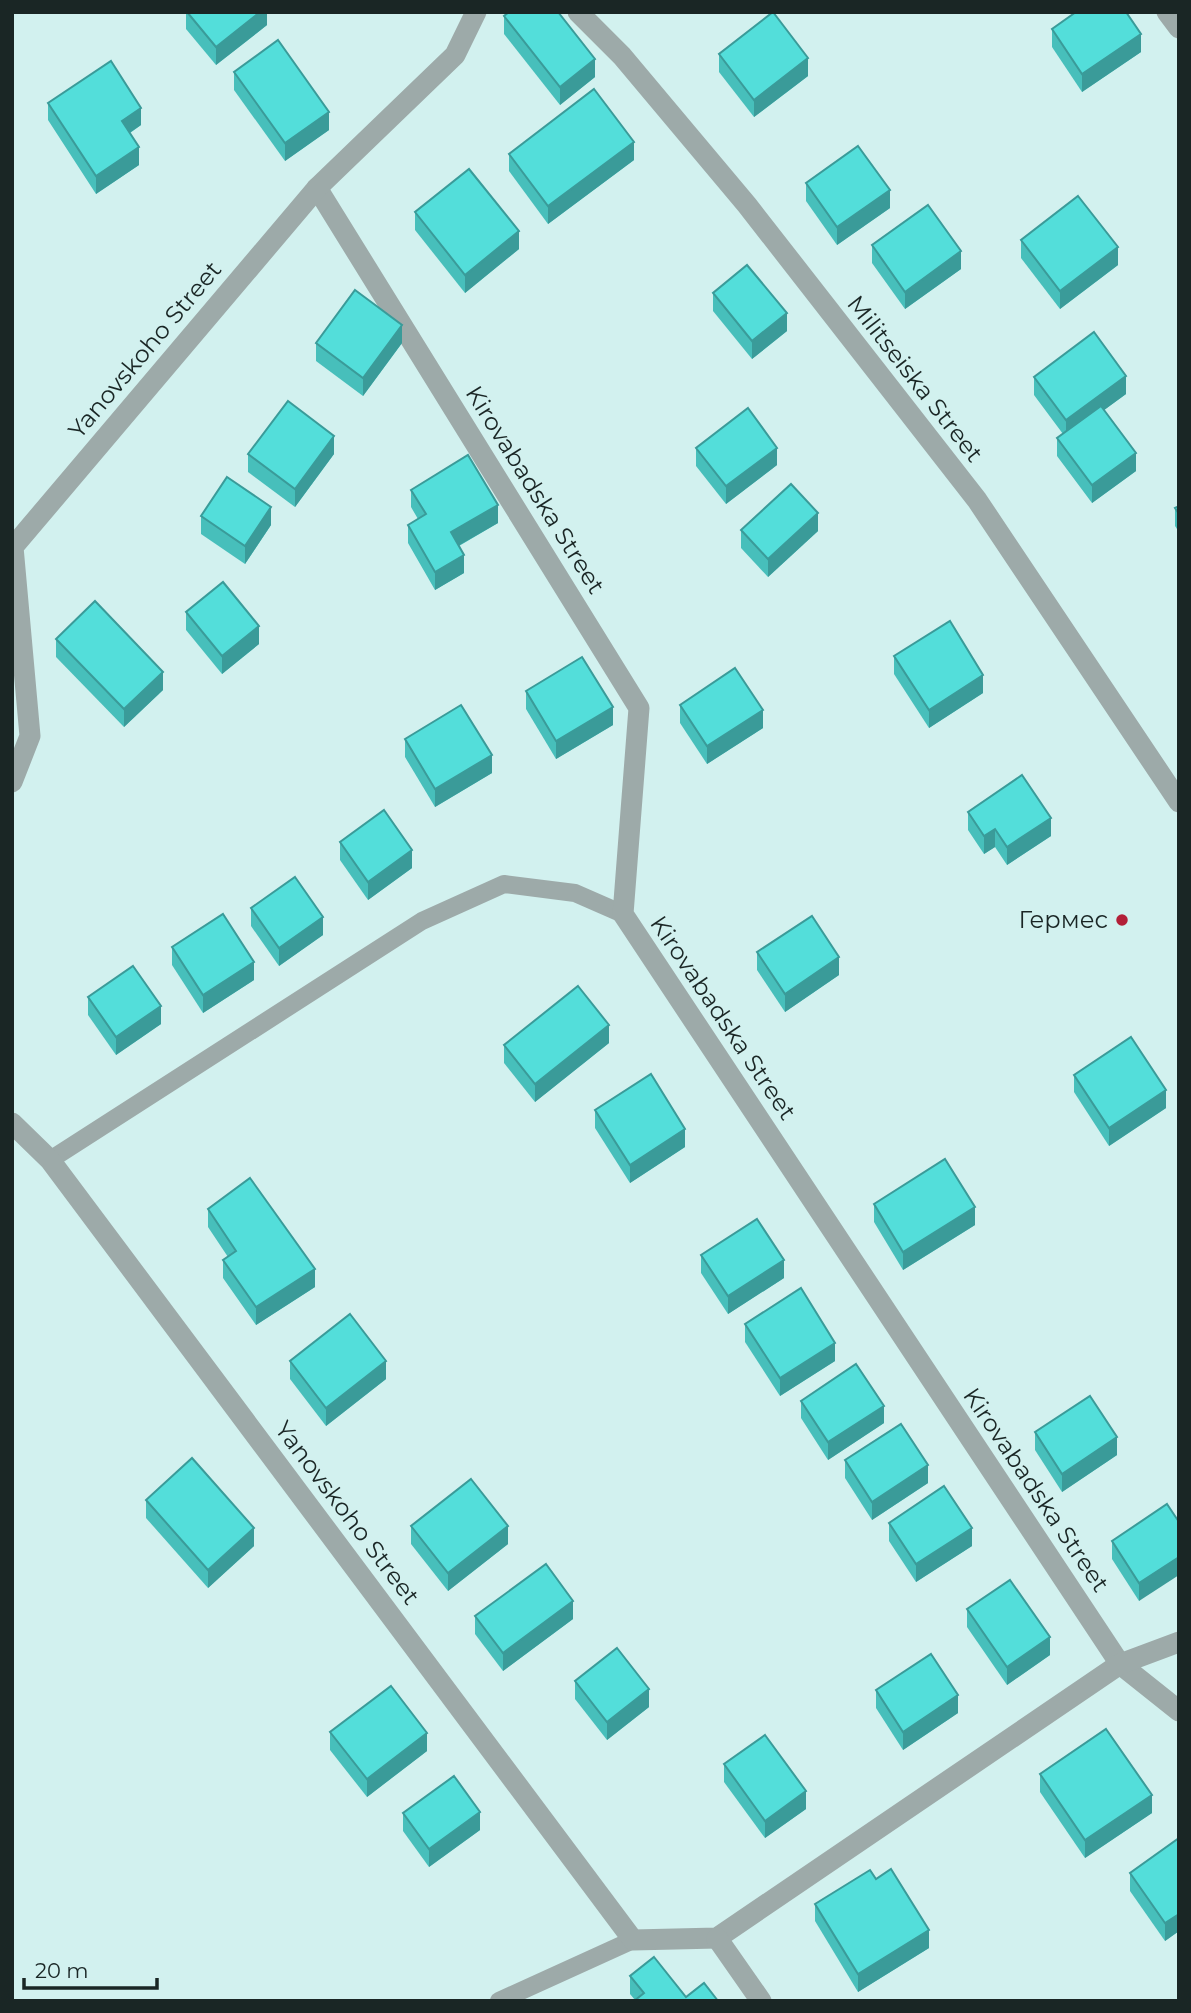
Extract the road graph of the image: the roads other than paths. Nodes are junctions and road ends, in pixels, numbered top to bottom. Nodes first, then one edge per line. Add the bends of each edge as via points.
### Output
1 (476, 12) edge
2 (578, 12) edge
3 (1167, 12) edge
4 (1179, 28) edge
5 (317, 188) junction
6 (12, 782) edge
7 (1179, 802) edge
8 (622, 914) junction
9 (12, 1123) edge
10 (50, 1160) junction
11 (1179, 1642) edge
12 (1120, 1664) junction
13 (1179, 1711) edge
14 (717, 1938) junction
15 (633, 1940) junction
16 (499, 2001) edge
17 (761, 2001) edge

1 - 5 street, Yanovskoho Street via 454,55
2 - 7 street, Militseiska Street via 622,56 747,205 977,500
3 - 4 street
5 - 6 street, Yanovskoho Street via 13,547 30,736
5 - 8 street, Kirovabadska Street via 639,708
8 - 10 lane via 575,893 504,884 422,921
8 - 12 street, Kirovabadska Street
9 - 10 street, Yanovskoho Street
10 - 15 street, Yanovskoho Street
11 - 12 street
12 - 13 street, Kirovabadska Street
12 - 14 street
14 - 15 street
14 - 17 street
15 - 16 lane

